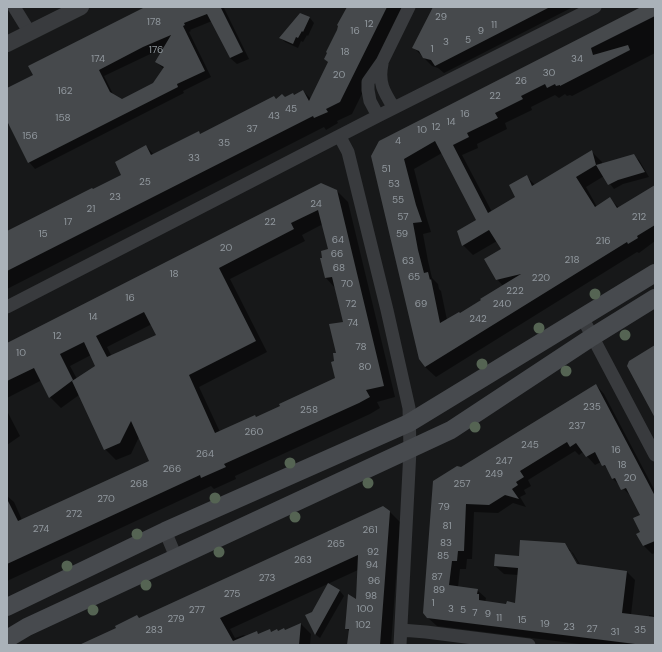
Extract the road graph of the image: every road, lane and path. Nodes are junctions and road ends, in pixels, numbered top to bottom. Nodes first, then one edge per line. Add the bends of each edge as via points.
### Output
1 (14, 7) edge
2 (81, 7) edge
3 (409, 7) edge
4 (595, 7) edge
5 (30, 33) junction
6 (7, 44) edge
7 (382, 62) junction
8 (394, 108) junction
9 (378, 116) junction
10 (340, 137) junction
11 (655, 273) edge
12 (655, 298) edge
13 (7, 307) edge
14 (582, 317) junction
15 (592, 337) junction
16 (409, 423) junction
17 (410, 450) junction
18 (655, 455) edge
19 (165, 531) junction
20 (176, 557) junction
21 (7, 607) edge
22 (401, 630) junction
23 (7, 639) edge
24 (400, 645) edge
25 (529, 645) edge

1 - 5 street
2 - 5 street
3 - 7 street
4 - 8 street
5 - 6 street
7 - 8 street via 381,83
7 - 9 street via 368,82 370,101
8 - 9 street
9 - 10 street
10 - 13 street
10 - 16 street via 348,152 387,310 409,408
11 - 14 main road
12 - 15 main road
14 - 15 street
14 - 16 main road
15 - 17 main road via 451,430
15 - 18 street
16 - 17 street
16 - 19 main road
17 - 20 main road
17 - 22 street
19 - 20 street
19 - 21 main road
20 - 23 main road via 27,627
22 - 24 street
22 - 25 street

